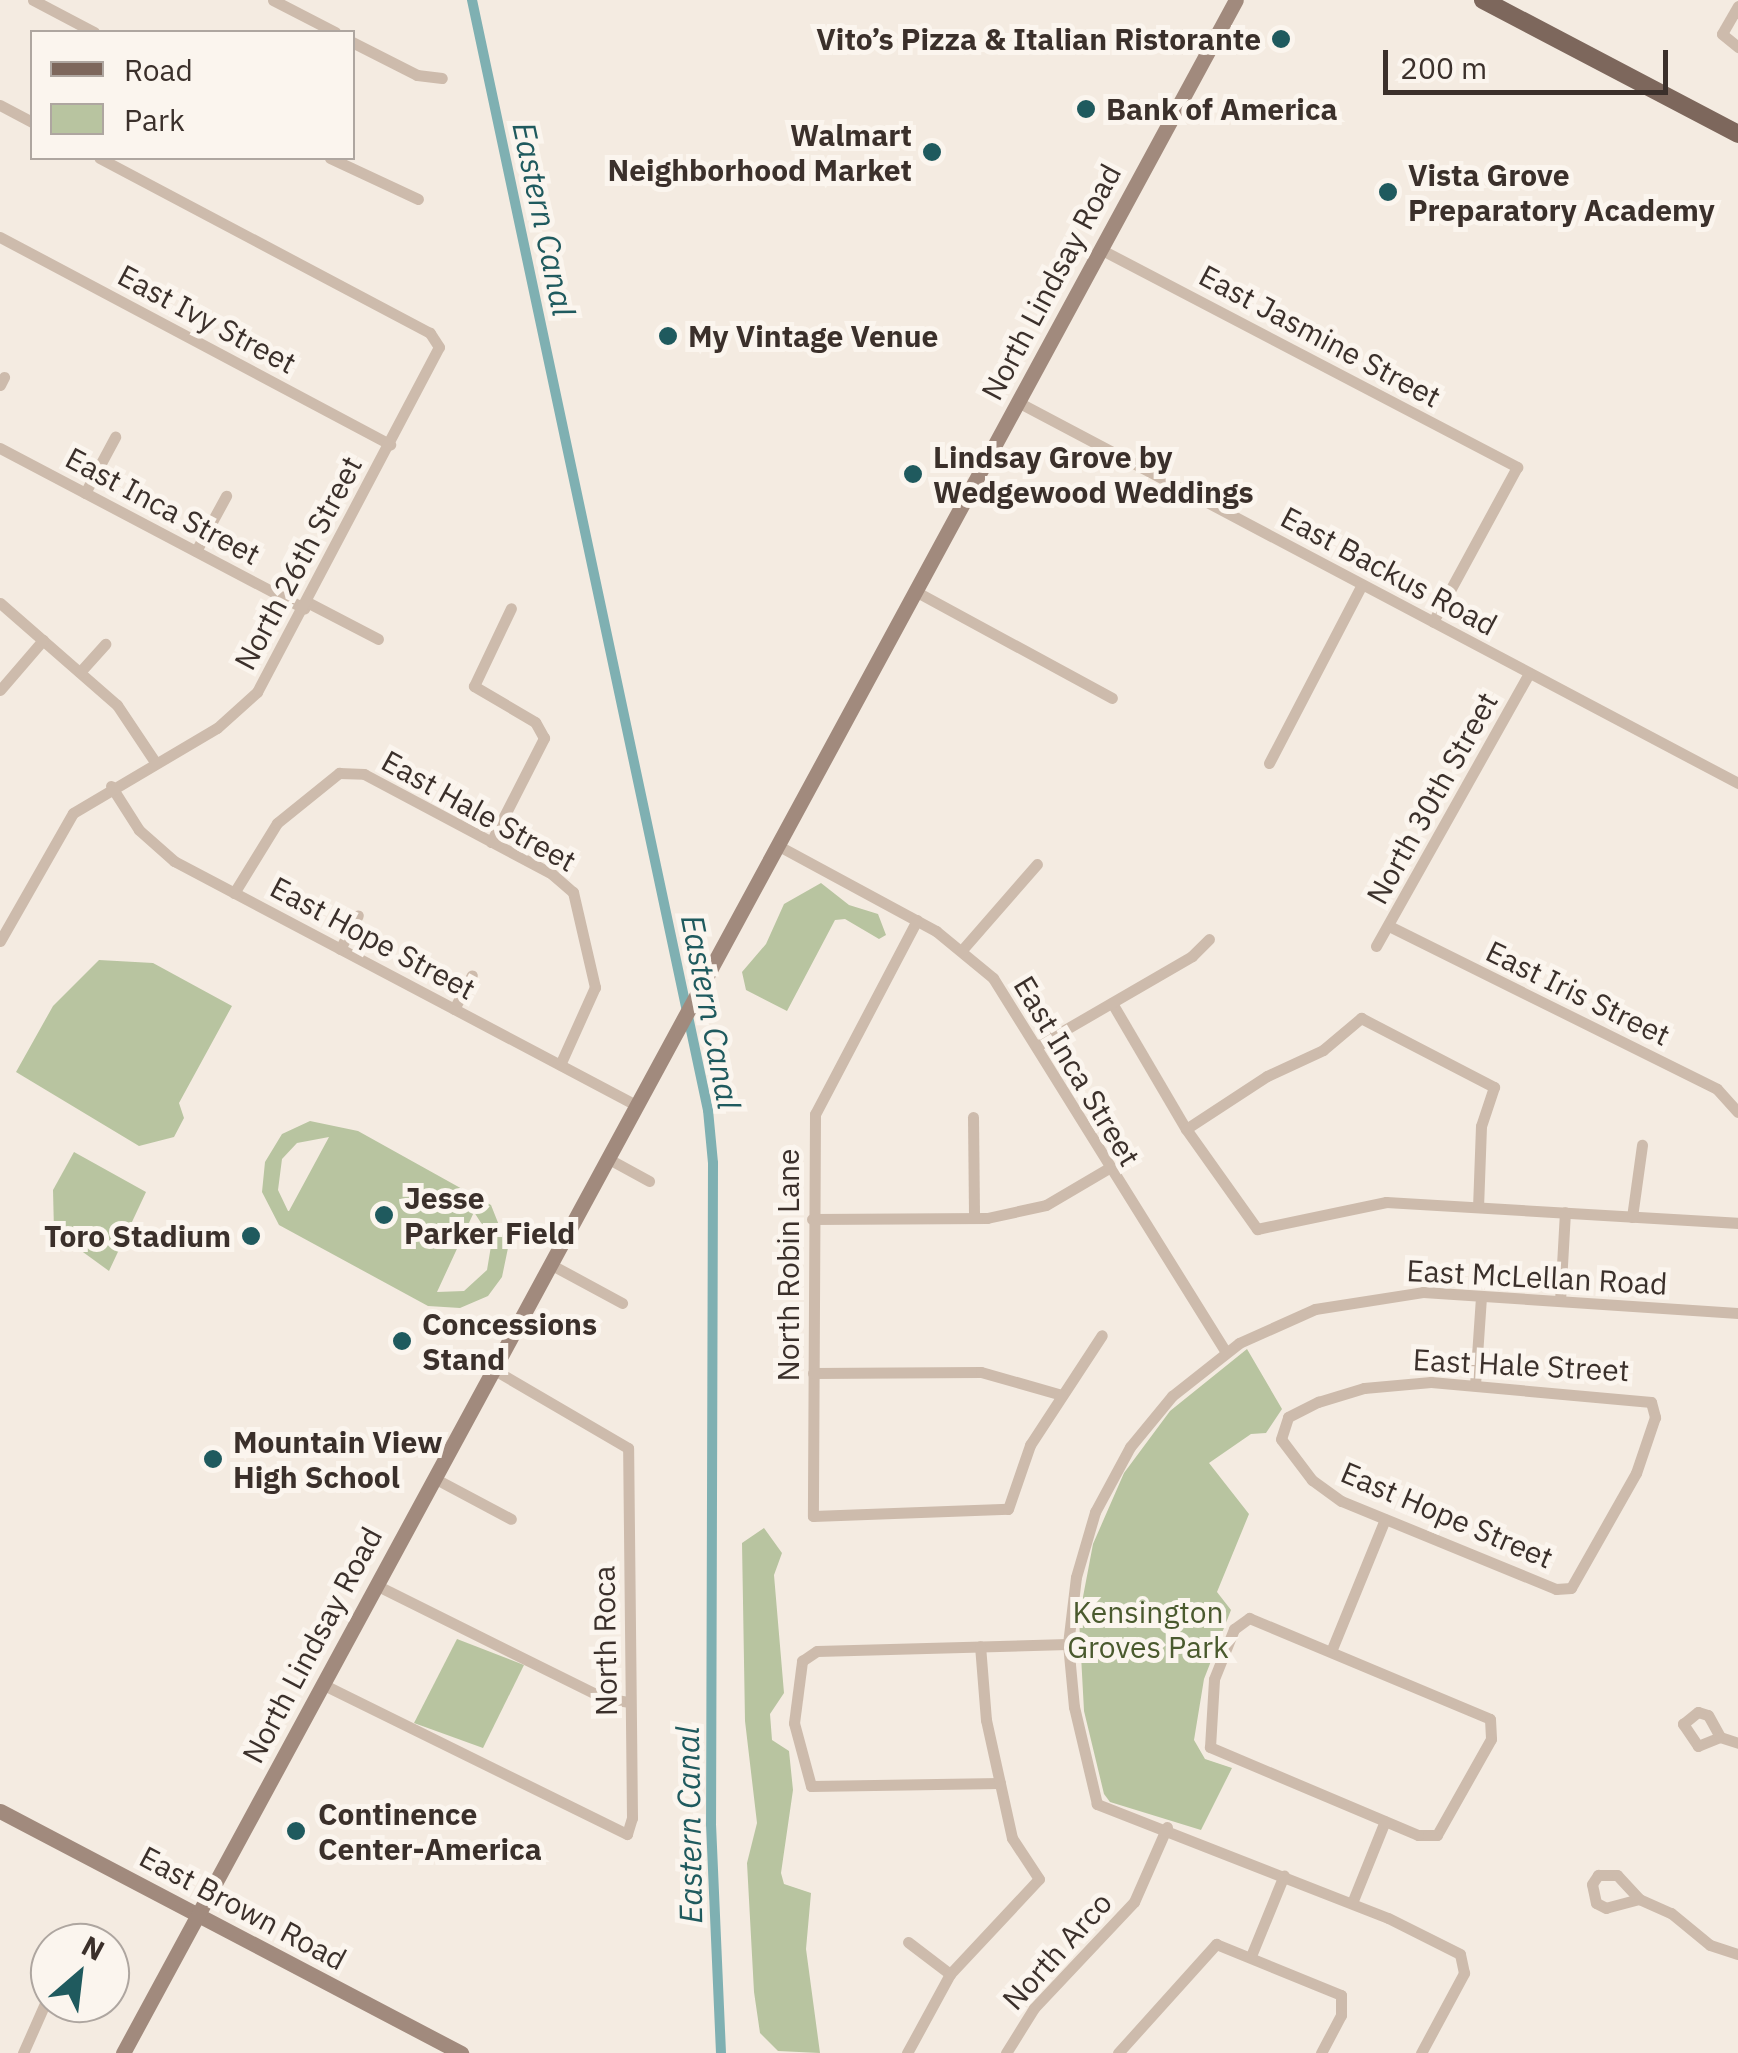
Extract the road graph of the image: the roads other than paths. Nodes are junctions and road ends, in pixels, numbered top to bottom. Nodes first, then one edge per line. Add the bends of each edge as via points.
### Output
1 (33, 0) edge
2 (272, 0) edge
3 (1236, 0) edge
4 (1483, 0) edge
5 (1738, 6) edge
6 (90, 30) edge
7 (331, 30) edge
8 (355, 44) edge
9 (1738, 46) edge
10 (442, 78) dead end
11 (0, 105) edge
12 (30, 121) edge
13 (1738, 134) edge
14 (103, 160) edge
15 (334, 160) edge
16 (418, 199) dead end
17 (0, 237) edge
18 (1100, 249) junction
19 (1018, 402) junction
20 (115, 437) dead end
21 (390, 444) junction
22 (0, 448) edge
23 (85, 493) junction
24 (226, 496) dead end
25 (196, 551) junction
26 (1362, 586) junction
27 (916, 590) junction
28 (0, 602) edge
29 (305, 605) junction
30 (511, 608) dead end
31 (1432, 622) junction
32 (378, 639) dead end
33 (43, 640) junction
34 (105, 644) dead end
35 (80, 672) junction
36 (1529, 673) junction
37 (0, 690) edge
38 (1112, 698) dead end
39 (155, 762) junction
40 (1269, 763) dead end
41 (1738, 783) edge
42 (111, 786) junction
43 (491, 842) junction
44 (777, 845) junction
45 (1037, 864) dead end
46 (234, 893) junction
47 (358, 915) dead end
48 (917, 920) junction
49 (1389, 926) junction
50 (1209, 939) dead end
51 (0, 942) edge
52 (1376, 946) dead end
53 (340, 949) junction
54 (962, 950) junction
55 (472, 975) dead end
56 (1112, 1003) junction
57 (454, 1009) junction
58 (1037, 1046) junction
59 (560, 1065) junction
60 (636, 1105) junction
61 (1738, 1112) edge
62 (973, 1117) dead end
63 (1186, 1129) junction
64 (1642, 1145) dead end
65 (607, 1158) junction
66 (1107, 1168) junction
67 (649, 1181) dead end
68 (1478, 1206) junction
69 (1565, 1212) junction
70 (1632, 1217) junction
71 (974, 1218) junction
72 (812, 1219) junction
73 (1738, 1224) edge
74 (550, 1264) junction
75 (1481, 1296) junction
76 (1560, 1301) junction
77 (622, 1303) dead end
78 (1738, 1313) edge
79 (1102, 1335) dead end
80 (1226, 1352) junction
81 (493, 1369) junction
82 (813, 1373) junction
83 (1475, 1384) junction
84 (1062, 1394) junction
85 (1280, 1429) joint
86 (434, 1478) junction
87 (512, 1519) dead end
88 (1385, 1519) junction
89 (376, 1585) junction
90 (1566, 1590) joint
91 (1068, 1644) junction
92 (980, 1646) junction
93 (1332, 1649) junction
94 (322, 1684) junction
95 (630, 1702) junction
96 (1720, 1736) dead end
97 (1738, 1743) edge
98 (1000, 1784) junction
99 (0, 1811) edge
100 (1385, 1821) junction
101 (1167, 1828) junction
102 (1284, 1875) junction
103 (1639, 1899) dead end
104 (1352, 1903) junction
105 (198, 1916) junction
106 (908, 1942) dead end
107 (1738, 1954) edge
108 (1251, 1956) junction
109 (950, 1974) junction
110 (36, 2023) edge
111 (23, 2053) edge
112 (123, 2053) edge
113 (461, 2053) edge
114 (907, 2053) edge
115 (1006, 2053) edge
116 (1118, 2053) edge
117 (1320, 2053) edge
118 (1421, 2053) edge

1 - 6 street
2 - 7 street
3 - 18 main road, North Lindsay Road
4 - 13 main road
5 - 9 street via 1722,34
8 - 10 street via 417,75
11 - 12 street
14 - 21 street, North 26th Street via 439,335
15 - 16 street
17 - 21 street, East Ivy Street
18 - 19 main road, North Lindsay Road
18 - 31 street, East Jasmine Street via 1517,468
19 - 26 street, East Backus Road
19 - 27 main road, North Lindsay Road
20 - 23 street
21 - 29 street, North 26th Street
22 - 23 street, East Inca Street
23 - 25 street, East Inca Street
24 - 25 street
25 - 29 street, East Inca Street
26 - 31 street, East Backus Road
26 - 40 street
27 - 38 street
27 - 44 main road, North Lindsay Road
28 - 33 street
29 - 32 street, East Inca Street
29 - 39 street, North 26th Street via 242,708
30 - 43 street via 474,686 535,722 544,738
31 - 36 street, East Backus Road
33 - 35 street
33 - 37 street
34 - 35 street
35 - 39 street via 125,714
36 - 41 street, East Backus Road
36 - 49 street, North 30th Street
39 - 42 street, North 26th Street
42 - 46 street, East Hope Street via 156,847
42 - 51 street, North 26th Street via 67,820
43 - 46 street, East Hale Street via 349,770 271,829
43 - 59 street, East Hale Street via 560,878 582,910 595,987
44 - 48 street, East Inca Street
44 - 60 main road, North Lindsay Road
45 - 54 street
46 - 53 street, East Hope Street
47 - 53 street
48 - 54 street, East Inca Street
48 - 72 street, North Robin Lane via 815,1114
49 - 52 street, North 30th Street
49 - 61 street, East Iris Street via 1717,1090
50 - 56 street
53 - 57 street, East Hope Street
54 - 58 street, East Inca Street via 1005,993
55 - 57 street
56 - 58 street
56 - 63 street
57 - 59 street, East Hope Street
58 - 66 street, East Inca Street
59 - 60 street, East Hope Street
60 - 65 main road, North Lindsay Road
62 - 71 street
63 - 68 street via 1262,1230 1386,1202
63 - 68 street via 1267,1076 1323,1050 1361,1018 1494,1086 1481,1126
64 - 70 street
65 - 67 street
65 - 74 main road, North Lindsay Road
66 - 71 street via 1046,1204
66 - 80 street, East Inca Street
68 - 69 street
69 - 70 street
69 - 76 street
70 - 73 street
71 - 72 street
72 - 82 street, North Robin Lane
74 - 77 street
74 - 81 main road, North Lindsay Road
75 - 76 street, East McLellan Road
75 - 80 street, East McLellan Road via 1423,1292 1342,1302
75 - 83 street
76 - 78 street, East McLellan Road
79 - 84 street
80 - 91 street, East McLellan Road via 1172,1396 1111,1477 1078,1563
81 - 86 main road, North Lindsay Road
81 - 95 street, North Roca via 628,1448
82 - 84 street via 981,1372
82 - 84 street, North Robin Lane via 813,1516 1008,1509 1030,1445
83 - 85 street, East Hale Street via 1364,1388 1297,1412
83 - 90 street, East Hale Street via 1652,1402 1654,1416 1636,1473
85 - 88 street, East Hope Street via 1312,1480
86 - 87 street
86 - 89 main road, North Lindsay Road
88 - 90 street, East Hope Street
88 - 93 street
89 - 94 main road, North Lindsay Road
89 - 95 street via 604,1698
91 - 92 street
91 - 101 street, East McLellan Road via 1074,1708 1096,1804
92 - 98 street
92 - 98 street via 816,1651 805,1657 794,1723 810,1786
93 - 100 street via 1474,1708 1493,1723 1491,1739 1433,1837
93 - 100 street via 1244,1619 1214,1679 1210,1746
94 - 95 street, North Roca via 627,1834
94 - 105 main road, North Lindsay Road
96 - 97 street
98 - 109 street via 1012,1838 1039,1879
99 - 105 main road, East Brown Road
100 - 104 street
101 - 102 street
101 - 115 street, North Arco via 1134,1902 1034,2008
102 - 104 street
102 - 108 street
103 - 107 street via 1671,1913 1710,1945
104 - 118 street via 1465,1961
105 - 112 main road, North Lindsay Road
105 - 113 main road, East Brown Road
106 - 109 street
108 - 116 street via 1211,1946
108 - 117 street via 1333,1989 1343,2000
109 - 114 street
110 - 111 street

